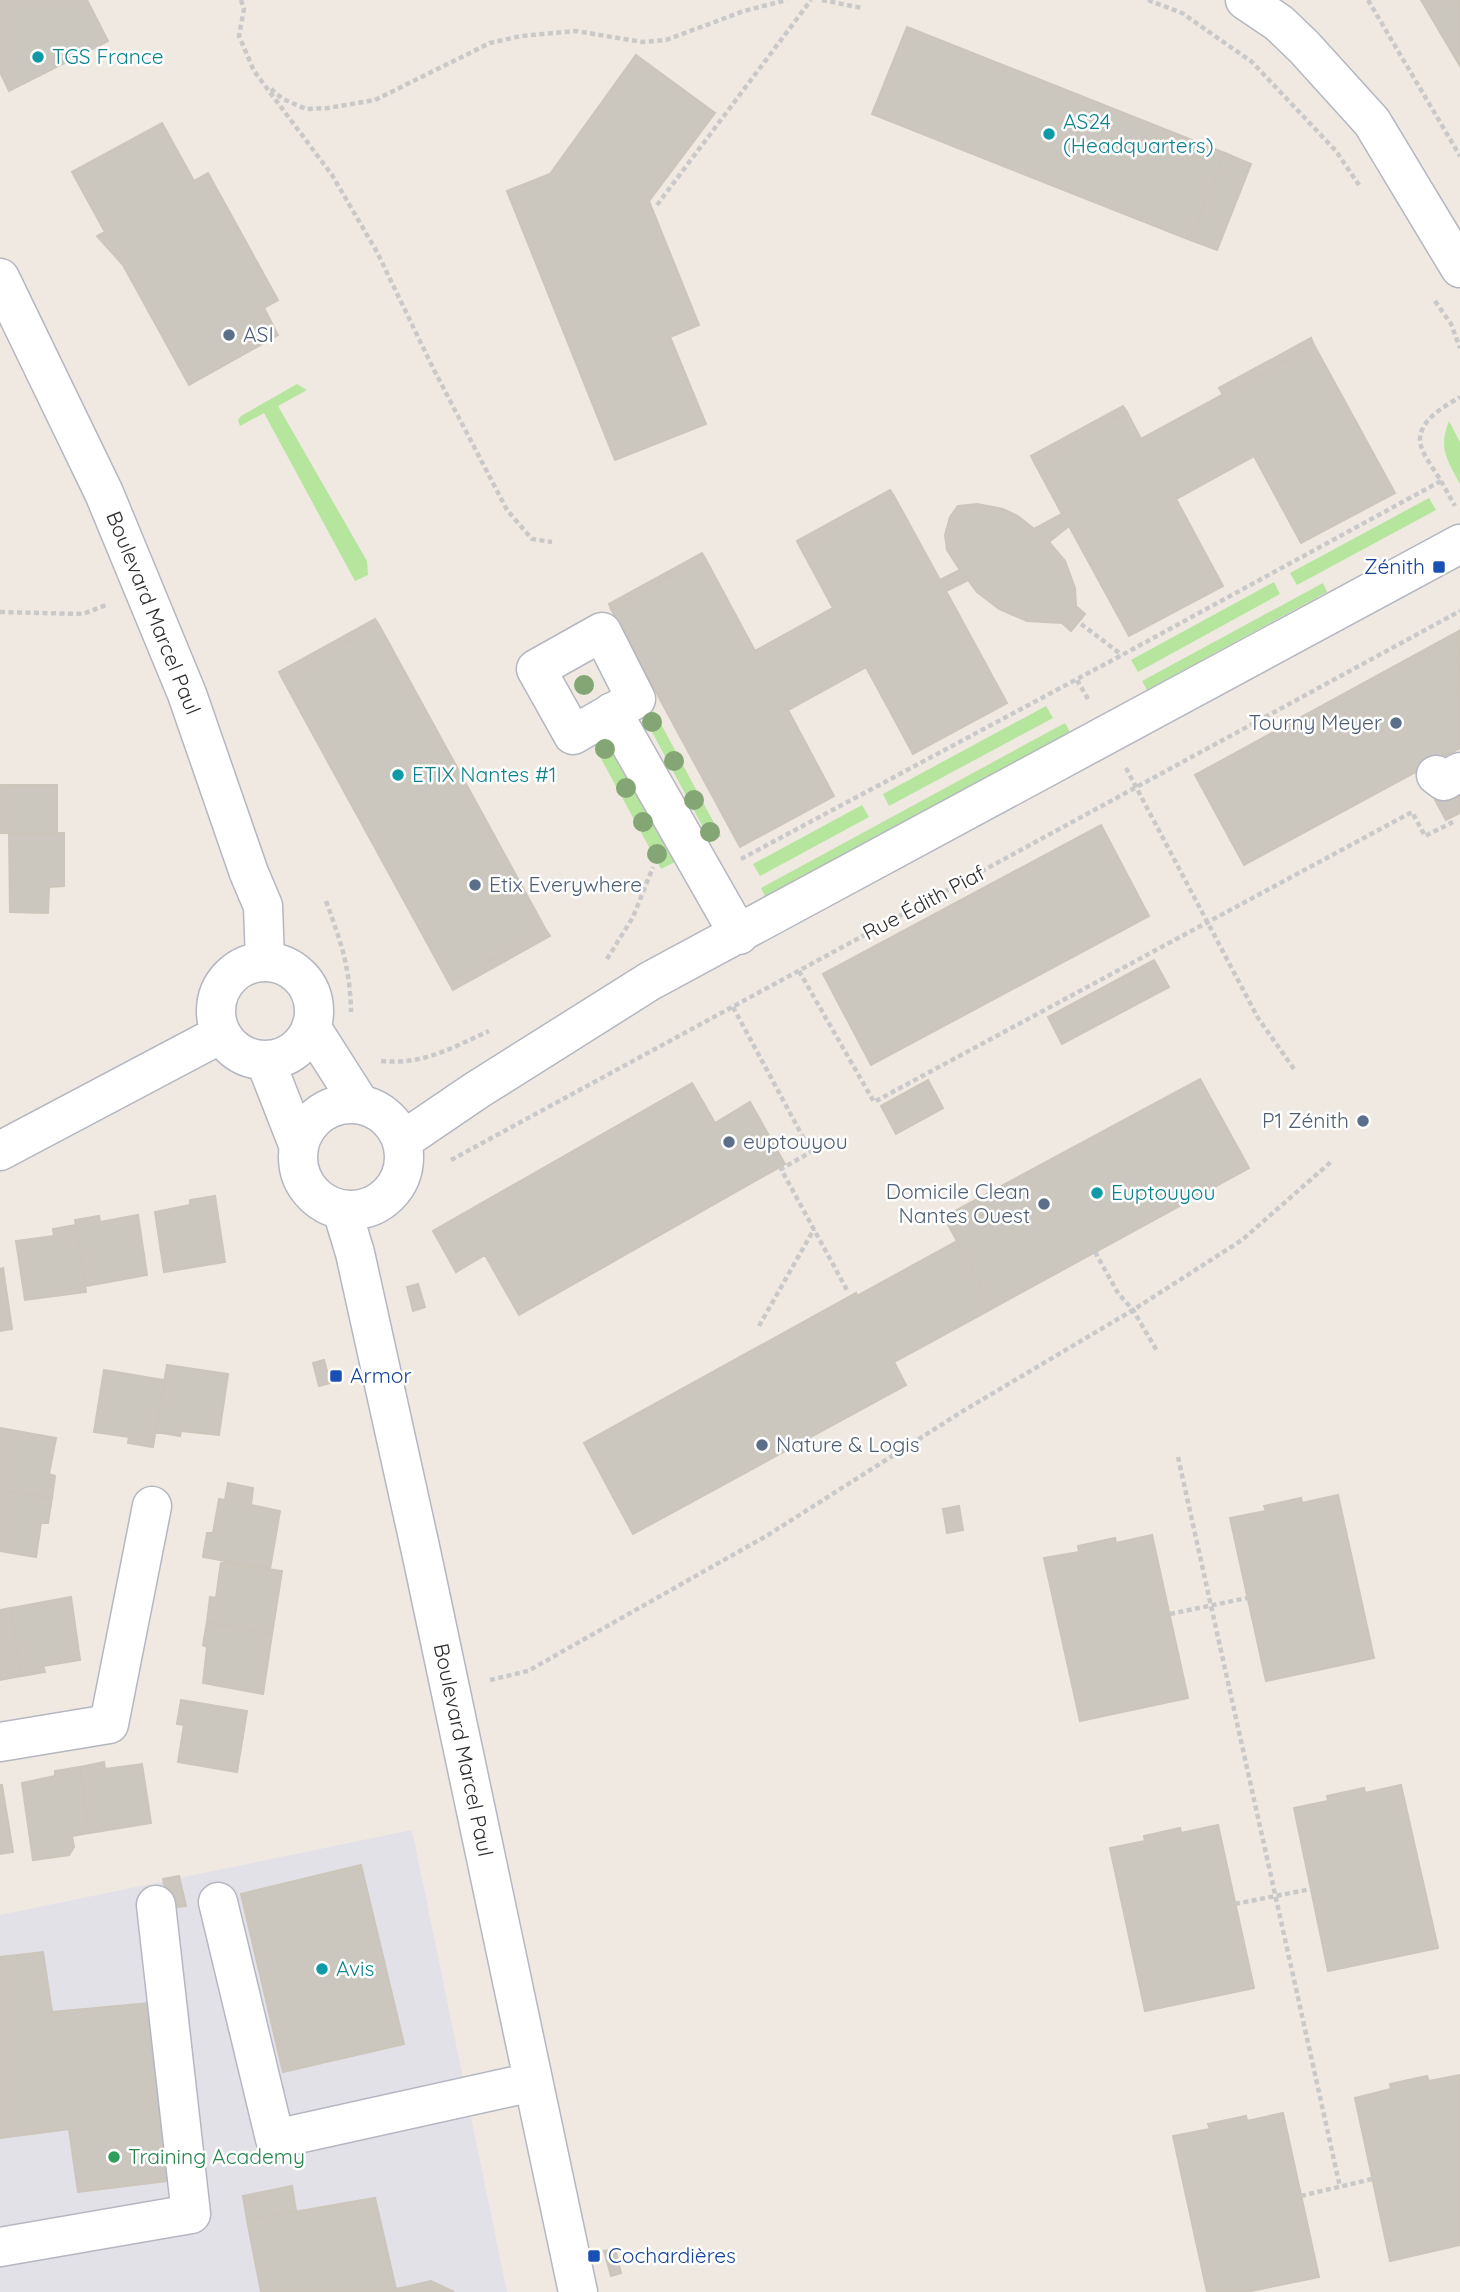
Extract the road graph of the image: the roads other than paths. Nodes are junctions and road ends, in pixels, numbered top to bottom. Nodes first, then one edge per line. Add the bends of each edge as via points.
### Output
1 (1245, 0) edge
2 (1460, 268) edge
3 (0, 278) edge
4 (1455, 519) edge
5 (612, 712) dead end
6 (730, 919) junction
7 (265, 961) junction
8 (312, 1027) junction
9 (221, 1034) junction
10 (265, 1060) junction
11 (360, 1104) junction
12 (402, 1140) junction
13 (299, 1147) junction
14 (0, 1151) edge
15 (342, 1210) junction
16 (152, 1506) dead end
17 (0, 1742) edge
18 (218, 1902) dead end
19 (156, 1905) dead end
20 (533, 2082) junction
21 (0, 2247) edge
22 (578, 2292) edge

1 - 2 street via 1304,47 1372,122
3 - 7 street, Boulevard Marcel Paul via 104,493 187,694 263,906
4 - 6 street via 1107,733
5 - 6 street
6 - 12 street via 650,981
7 - 8 street via 294,971 305,982 312,996
7 - 9 street via 233,972 222,985 216,1001
8 - 10 street via 293,1051
8 - 11 street
9 - 10 street via 239,1054
9 - 14 street
10 - 13 street
11 - 12 street via 386,1116
11 - 13 street via 327,1109 304,1132
12 - 15 street via 403,1170 398,1183 405,1186 375,1205
13 - 15 street via 303,1181 326,1205
15 - 20 street, Boulevard Marcel Paul via 451,1690
16 - 17 street via 109,1724
18 - 20 street via 275,2139
19 - 21 street via 191,2214
20 - 22 street, Boulevard Marcel Paul

